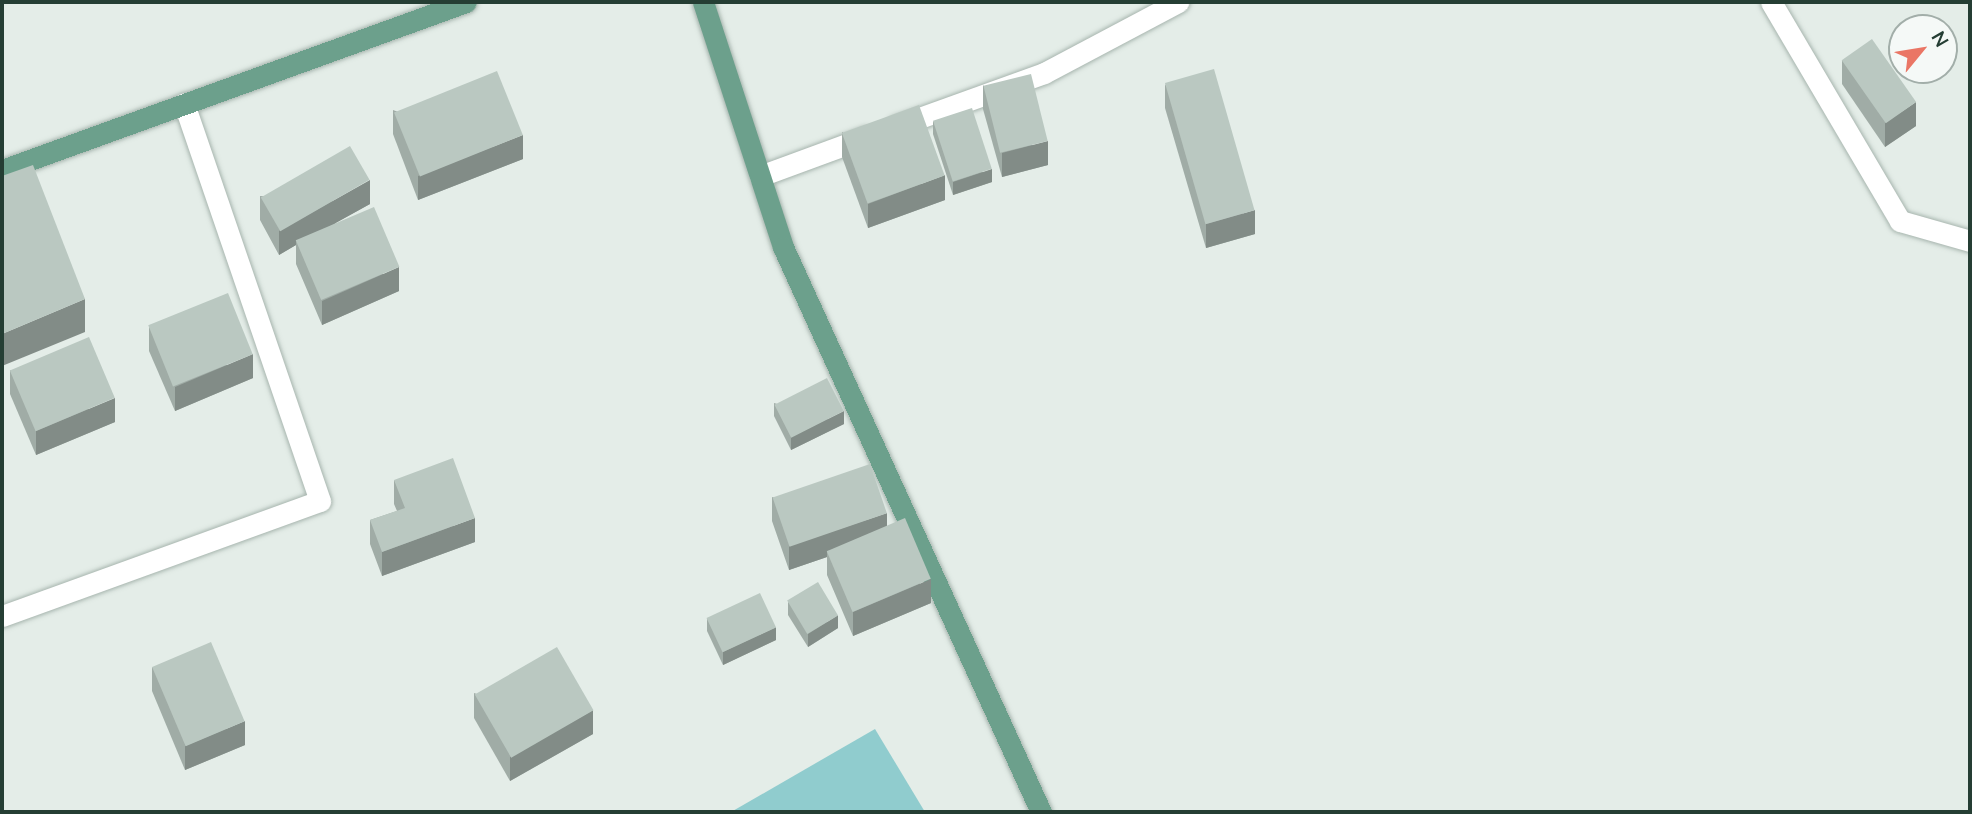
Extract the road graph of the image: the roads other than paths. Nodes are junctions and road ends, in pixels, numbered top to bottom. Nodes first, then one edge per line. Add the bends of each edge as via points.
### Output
1 (466, 2) edge
2 (703, 2) edge
3 (1178, 2) edge
4 (1771, 2) edge
5 (184, 104) junction
6 (2, 170) edge
7 (760, 176) junction
8 (1970, 241) edge
9 (2, 615) edge
10 (1041, 812) edge

1 - 5 main road
2 - 7 main road
3 - 7 street via 1044,72
4 - 8 street via 1900,221
5 - 6 main road
5 - 9 street via 320,500
7 - 10 main road via 783,247

